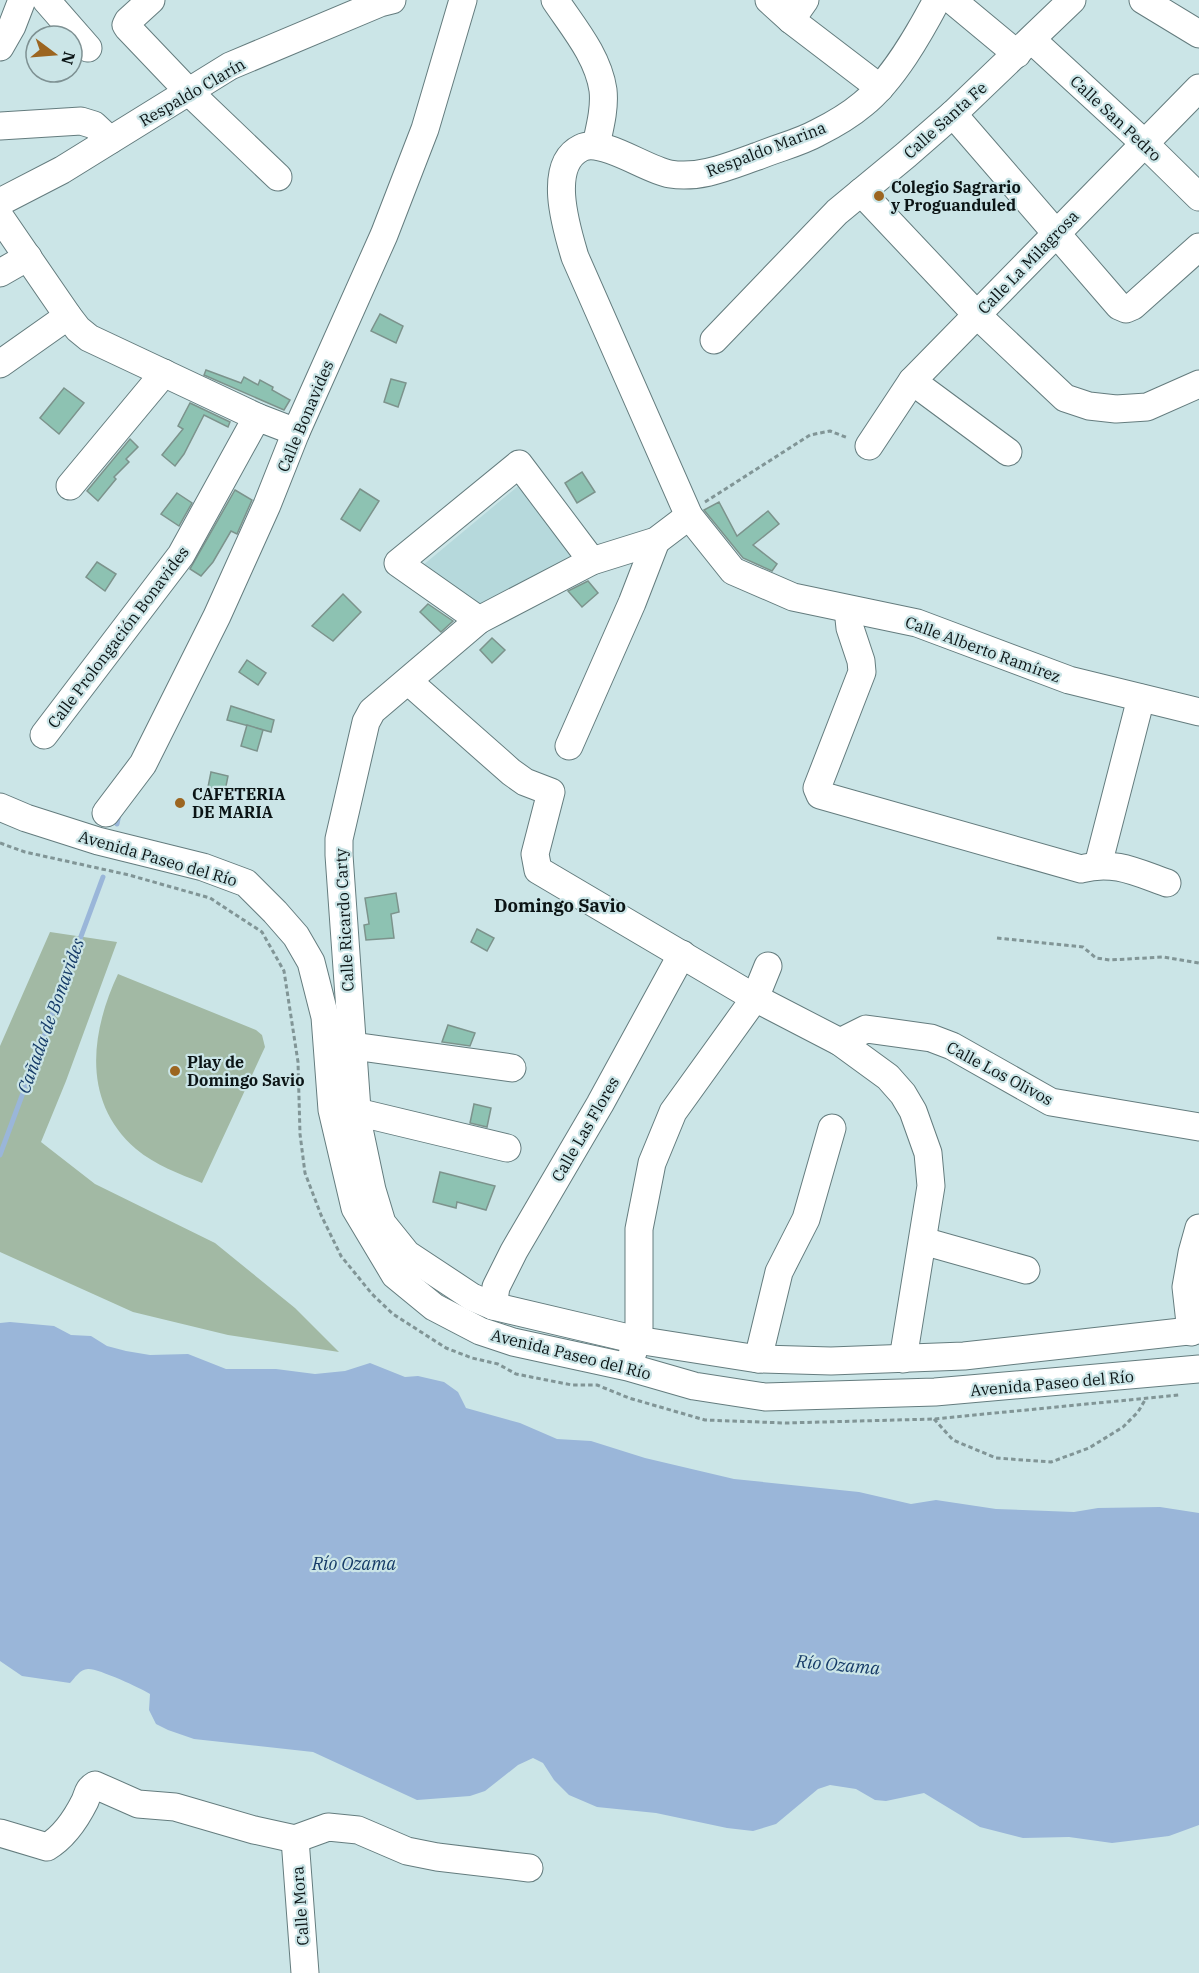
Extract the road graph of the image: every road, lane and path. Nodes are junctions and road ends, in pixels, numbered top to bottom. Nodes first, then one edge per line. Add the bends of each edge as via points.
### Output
1 (22, 0) edge
2 (46, 0) edge
3 (393, 0) edge
4 (463, 0) edge
5 (555, 0) edge
6 (769, 0) edge
7 (937, 0) edge
8 (952, 0) edge
9 (1072, 0) edge
10 (1143, 0) edge
11 (139, 4) edge
12 (798, 10) edge
13 (1199, 34) edge
14 (0, 47) edge
15 (1024, 47) junction
16 (88, 48) dead end
17 (880, 88) junction
18 (1199, 88) edge
19 (189, 92) junction
20 (952, 114) junction
21 (0, 126) edge
22 (110, 140) junction
23 (1144, 143) junction
24 (596, 145) junction
25 (278, 177) dead end
26 (861, 192) junction
27 (1199, 197) edge
28 (0, 202) edge
29 (0, 217) edge
30 (1056, 233) junction
31 (1199, 247) edge
32 (28, 257) junction
33 (0, 273) edge
34 (977, 315) junction
35 (68, 316) junction
36 (714, 340) dead end
37 (0, 367) edge
38 (164, 373) junction
39 (912, 381) junction
40 (1199, 384) edge
41 (257, 417) junction
42 (296, 432) junction
43 (869, 446) joint
44 (1008, 452) dead end
45 (70, 486) dead end
46 (688, 516) junction
47 (656, 540) junction
48 (592, 561) junction
49 (848, 609) junction
50 (479, 620) junction
51 (408, 681) junction
52 (1141, 698) junction
53 (1199, 712) edge
54 (44, 735) dead end
55 (569, 746) dead end
56 (0, 807) edge
57 (106, 813) dead end
58 (1098, 865) junction
59 (1167, 883) dead end
60 (997, 938) dead end
61 (682, 954) junction
62 (1199, 963) edge
63 (768, 966) dead end
64 (755, 998) junction
65 (840, 1042) junction
66 (353, 1046) junction
67 (512, 1068) dead end
68 (357, 1112) junction
69 (1199, 1127) edge
70 (832, 1128) dead end
71 (507, 1148) dead end
72 (1199, 1228) edge
73 (923, 1240) junction
74 (1026, 1270) dead end
75 (493, 1306) junction
76 (1195, 1331) edge
77 (637, 1340) junction
78 (758, 1359) junction
79 (903, 1359) junction
80 (628, 1367) junction
81 (1199, 1369) edge
82 (1145, 1400) dead end
83 (934, 1419) dead end
84 (0, 1833) edge
85 (295, 1839) junction
86 (529, 1868) dead end
87 (305, 1973) edge

1 - 14 street
2 - 16 street
3 - 19 street, Respaldo Clarín via 230,66
4 - 42 street, Calle Bonavides via 425,129 384,235
5 - 24 street via 591,55 603,89
6 - 12 street
7 - 17 street, Respaldo Marina
8 - 15 street, Calle San Pedro
9 - 15 street, Calle Santa Fe
10 - 13 street
11 - 19 street via 126,25
12 - 17 street
15 - 20 street, Calle Santa Fe
15 - 23 street, Calle San Pedro
17 - 24 street, Respaldo Marina via 816,134 698,175 650,169
18 - 23 street, Calle La Milagrosa
19 - 22 street, Respaldo Clarín
19 - 25 street
20 - 26 street, Calle Santa Fe
20 - 30 street
21 - 22 street via 81,121 94,125
22 - 28 street, Respaldo Clarín via 62,171
23 - 27 street, Calle San Pedro
23 - 30 street, Calle La Milagrosa
24 - 46 street via 572,153 566,165 561,184 565,225
26 - 34 street
26 - 36 street, Calle Santa Fe
29 - 32 street
30 - 31 street via 1119,306 1126,309
30 - 34 street, Calle La Milagrosa
32 - 33 street
32 - 35 street
34 - 39 street, Calle La Milagrosa
34 - 40 street via 1065,398 1089,406 1147,407
35 - 37 street
35 - 38 street via 89,338
38 - 41 street
38 - 45 street
39 - 43 street, Calle La Milagrosa
39 - 44 street
41 - 42 street
41 - 54 street, Calle Prolongación Bonavides via 181,555
42 - 57 street, Calle Bonavides via 217,616 143,764
43 - 46 path via 830,431 810,435 715,494
46 - 47 street, Calle Ricardo Carty
46 - 49 street, Calle Alberto Ramírez via 733,571 792,597
47 - 48 street, Calle Ricardo Carty
47 - 55 street
48 - 50 street, Calle Ricardo Carty
48 - 50 street via 519,464 398,563
49 - 52 street, Calle Alberto Ramírez via 917,623 1070,680
49 - 58 street via 862,672 817,788 820,795 1080,870
50 - 51 street, Calle Ricardo Carty
51 - 61 street via 511,772 551,792 535,854 538,870
51 - 66 street, Calle Ricardo Carty via 372,711 366,722 339,838
52 - 53 street, Calle Alberto Ramírez
52 - 58 street
56 - 80 street, Avenida Paseo del Río via 26,819 203,867 246,883 296,936 311,963 325,1017 332,1110 355,1208 395,1275 434,1307 480,1331
58 - 59 street via 1123,868
60 - 62 path via 1083,947 1096,958 1110,960 1162,957
61 - 64 street
61 - 75 street, Calle Las Flores via 514,1251 496,1287
63 - 64 street
64 - 65 street
64 - 77 street via 673,1112 652,1163 639,1229
65 - 69 street, Calle Los Olivos via 866,1029 931,1038 1051,1102
65 - 73 street via 888,1077 913,1111 928,1153 931,1186
66 - 67 street
66 - 68 street, Calle Ricardo Carty
68 - 71 street
68 - 75 street, Calle Ricardo Carty via 382,1223 407,1254 472,1297
70 - 78 street via 806,1219 779,1272
72 - 76 street via 1186,1287
73 - 74 street
73 - 79 street
75 - 77 street, Avenida Paseo del Río
76 - 79 street, Avenida Paseo del Río
77 - 78 street, Avenida Paseo del Río
77 - 80 street
78 - 79 street, Avenida Paseo del Río
80 - 81 street, Avenida Paseo del Río via 694,1386 765,1397 935,1392
82 - 83 path via 1123,1427 1089,1448 1051,1461 996,1458 953,1440
84 - 85 street via 47,1847 60,1840 89,1788 95,1785 138,1803 175,1807
85 - 86 street via 328,1827 358,1830 407,1851
85 - 87 street, Calle Mora

